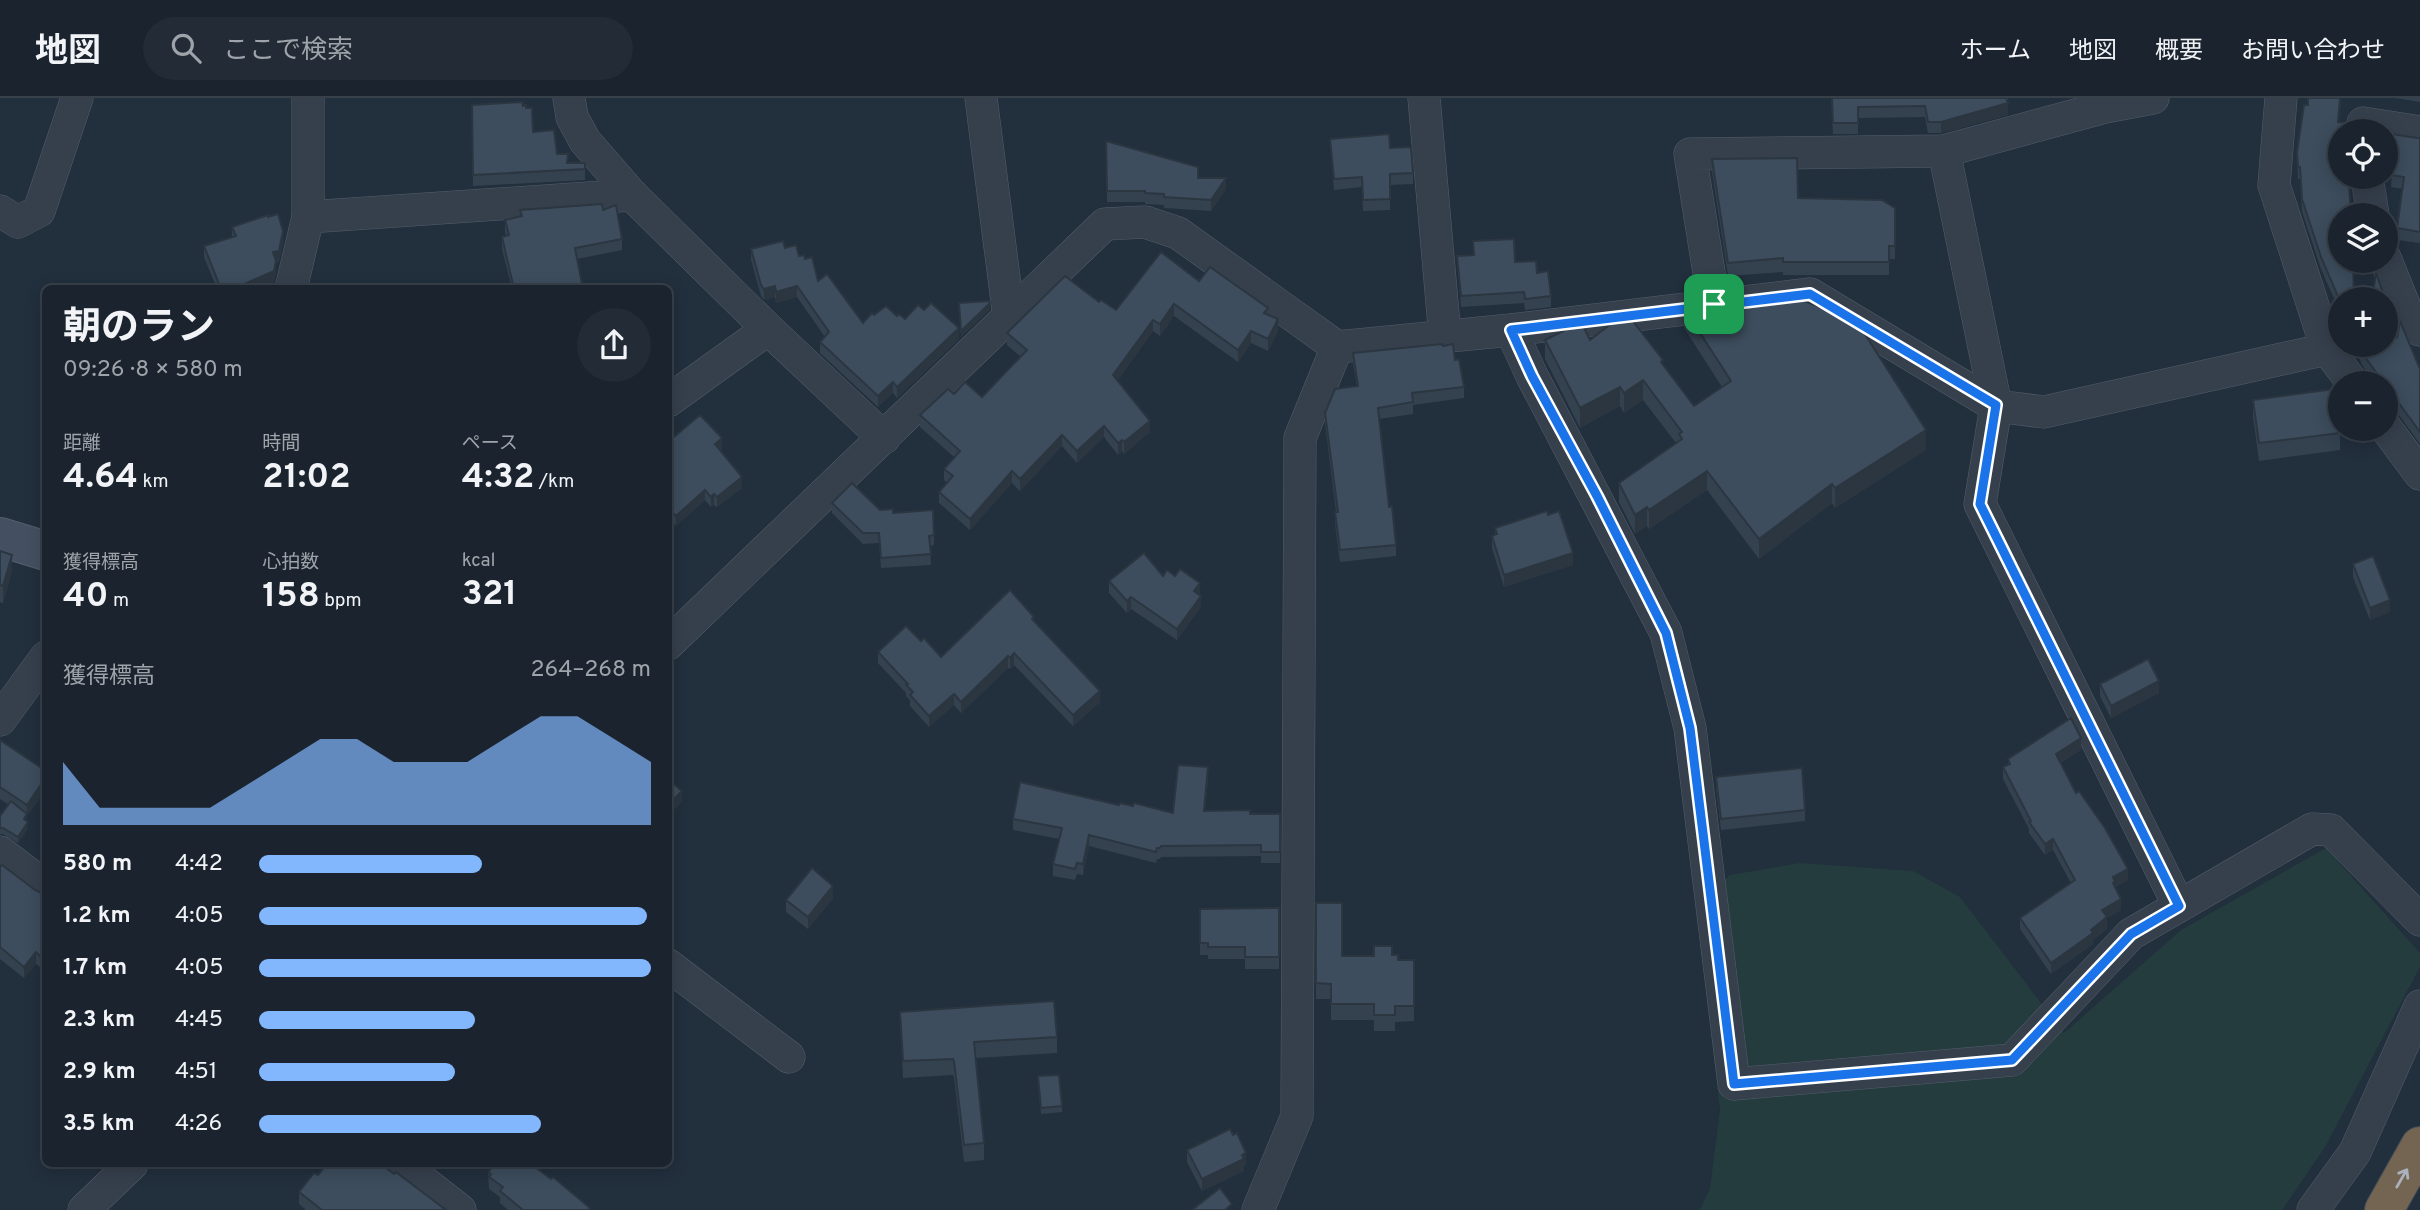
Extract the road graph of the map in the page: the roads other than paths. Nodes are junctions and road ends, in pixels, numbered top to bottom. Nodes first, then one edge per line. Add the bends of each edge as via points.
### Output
1 (77, 98) edge
2 (308, 98) edge
3 (569, 98) edge
4 (981, 98) edge
5 (1424, 98) edge
6 (2153, 98) edge
7 (2281, 98) edge
8 (2365, 118) edge
9 (2420, 132) edge
10 (1944, 151) junction
11 (632, 195) junction
12 (0, 211) edge
13 (308, 217) junction
14 (2398, 266) edge
15 (2420, 272) edge
16 (2391, 273) edge
17 (293, 285) edge
18 (1714, 304) junction
19 (1009, 317) junction
20 (768, 329) junction
21 (1511, 330) junction
22 (2420, 330) edge
23 (1445, 337) junction
24 (1337, 347) junction
25 (2327, 349) junction
26 (2344, 371) edge
27 (672, 398) edge
28 (1996, 405) junction
29 (884, 438) junction
30 (2395, 441) edge
31 (2420, 474) edge
32 (0, 537) edge
33 (42, 550) edge
34 (672, 639) edge
35 (42, 662) edge
36 (0, 720) edge
37 (0, 852) edge
38 (42, 884) edge
39 (2179, 906) junction
40 (2420, 920) edge
41 (672, 968) edge
42 (2420, 1006) edge
43 (789, 1057) dead end
44 (2420, 1146) edge
45 (129, 1167) edge
46 (405, 1167) edge
47 (84, 1210) edge
48 (460, 1210) edge
49 (1258, 1210) edge
50 (2313, 1210) edge
51 (2384, 1210) edge

1 - 12 street via 39,211 18,222
2 - 13 street
3 - 11 street via 572,117 585,141
4 - 19 street
5 - 23 street
6 - 10 street
7 - 25 street via 2274,185
8 - 9 street
10 - 18 street via 1690,155
10 - 28 street
11 - 13 street
11 - 20 street
13 - 17 street
14 - 15 street
16 - 22 street
18 - 21 street
18 - 28 street via 1810,294
19 - 24 street via 1105,224 1145,222 1178,233
19 - 29 street
20 - 27 street
20 - 29 street
21 - 23 street
21 - 39 street via 1666,633 1690,728 1734,1084 2012,1060 2131,934
23 - 24 street
24 - 49 street via 1300,438 1297,1116
25 - 26 street
25 - 28 street via 2043,412
28 - 39 street via 1980,504
29 - 34 street
30 - 31 street
32 - 33 street
35 - 36 street
37 - 38 street
39 - 40 street via 2312,829 2331,830
41 - 43 street
42 - 50 street via 2355,1152
51 -> 44 highway
45 - 47 street
46 - 48 street

